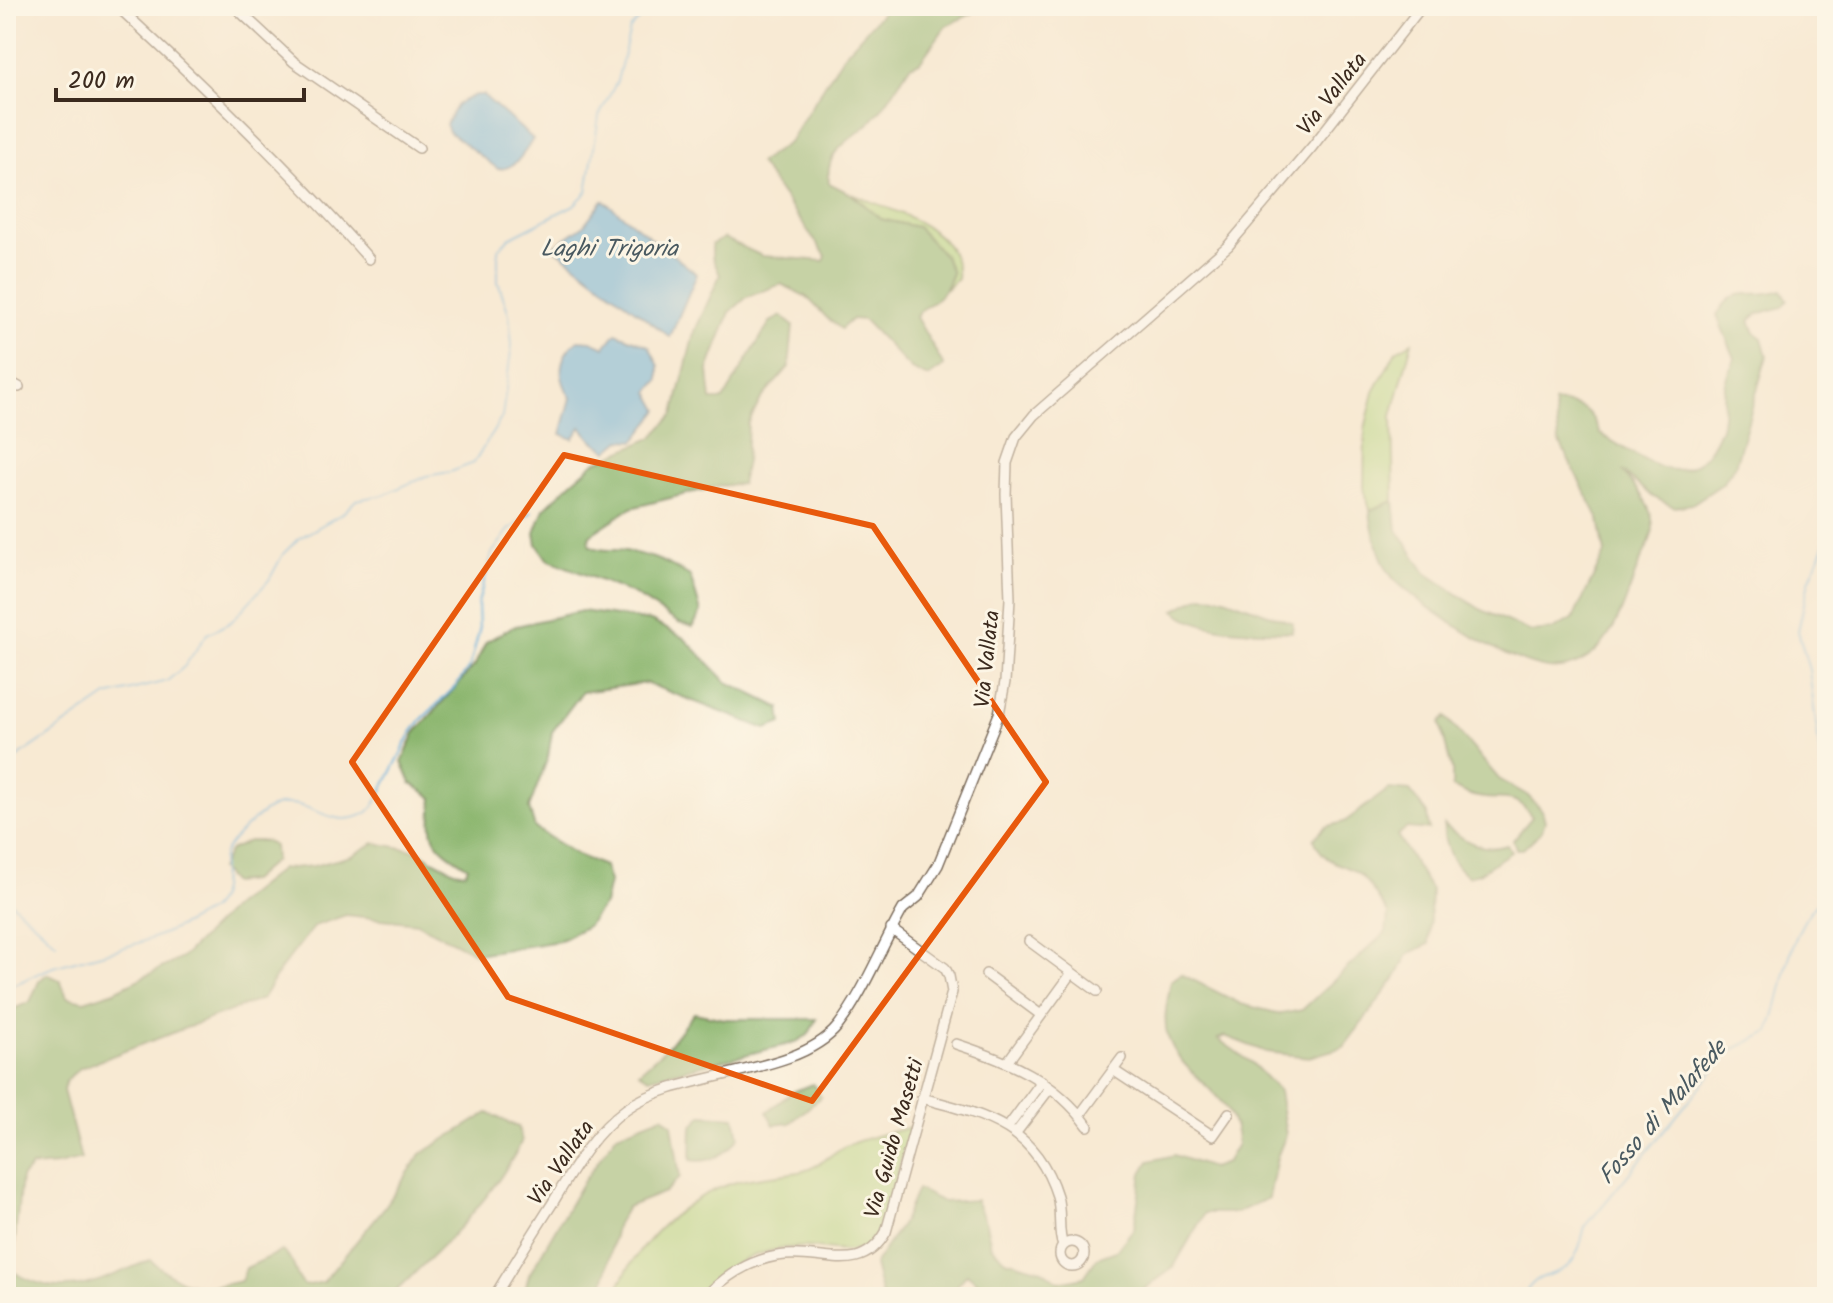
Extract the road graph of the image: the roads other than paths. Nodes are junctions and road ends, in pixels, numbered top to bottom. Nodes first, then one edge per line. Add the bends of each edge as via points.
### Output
1 (117, 6) edge
2 (234, 6) edge
3 (1422, 6) edge
4 (419, 148) dead end
5 (369, 259) dead end
6 (6, 380) edge
7 (19, 387) dead end
8 (891, 929) junction
9 (1029, 941) dead end
10 (1072, 973) junction
11 (986, 974) dead end
12 (1097, 991) dead end
13 (1041, 1015) junction
14 (956, 1044) dead end
15 (1122, 1058) dead end
16 (1008, 1061) junction
17 (1113, 1070) junction
18 (1046, 1084) junction
19 (922, 1098) junction
20 (1229, 1113) dead end
21 (1080, 1115) junction
22 (1088, 1126) dead end
23 (1012, 1130) junction
24 (1063, 1246) dead end
25 (494, 1297) edge
26 (705, 1297) edge

1 - 5 street via 223,103
2 - 4 street via 294,62
3 - 8 street, Via Vallata via 1228,246 1034,415 1016,437 1007,463 1010,599 1002,707 938,865
6 - 7 street
8 - 19 street, Via Guido Masetti via 945,968 952,984
8 - 25 street, Via Vallata via 837,1026 817,1043 794,1055 641,1100 617,1116 587,1146
9 - 10 street
10 - 12 street
10 - 13 street
11 - 13 street
13 - 16 street
14 - 16 street
15 - 17 street
16 - 18 street
17 - 20 street via 1213,1136
17 - 21 street
18 - 21 street
18 - 23 street
19 - 23 street via 986,1116
19 - 26 street, Via Guido Masetti via 889,1223 875,1247 847,1259 800,1254 760,1260 732,1273
21 - 22 street
23 - 24 street via 1038,1159 1054,1189

